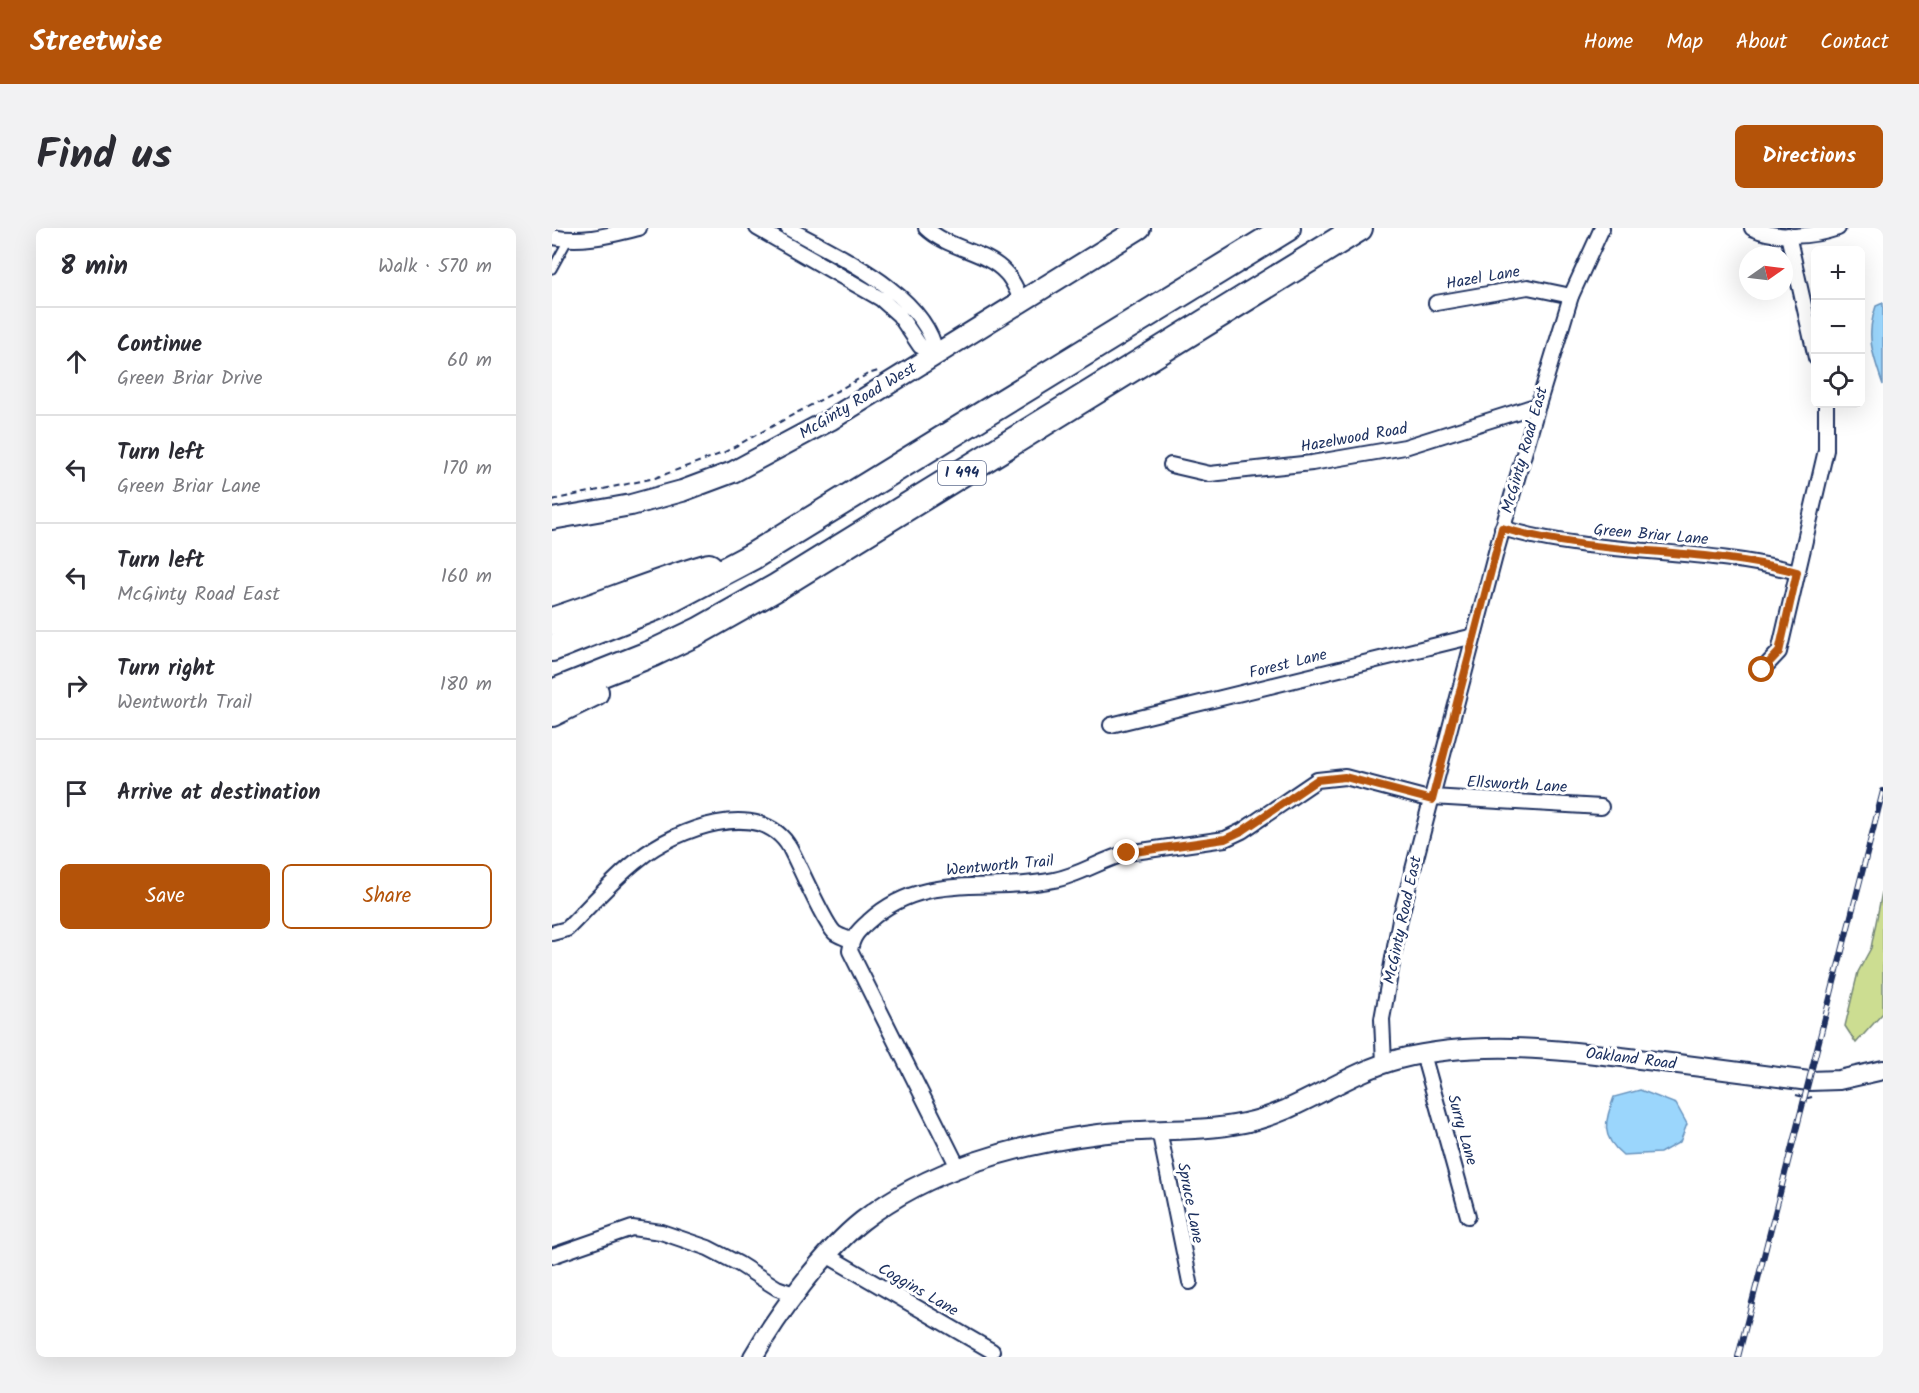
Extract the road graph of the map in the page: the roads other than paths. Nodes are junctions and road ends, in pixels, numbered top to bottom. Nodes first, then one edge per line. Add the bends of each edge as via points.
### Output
1 (639, 228) edge
2 (757, 228) edge
3 (788, 228) edge
4 (926, 228) edge
5 (1140, 228) edge
6 (1287, 228) edge
7 (1359, 228) edge
8 (1602, 228) edge
9 (1752, 228) edge
10 (1838, 228) edge
11 (1788, 235) junction
12 (552, 237) edge
13 (568, 240) junction
14 (552, 269) edge
15 (1571, 296) junction
16 (1022, 301) junction
17 (1436, 303) dead end
18 (936, 353) junction
19 (1814, 354) edge
20 (1538, 405) junction
21 (1826, 408) edge
22 (1171, 465) dead end
23 (552, 519) edge
24 (1502, 528) junction
25 (753, 556) junction
26 (1797, 572) junction
27 (552, 621) edge
28 (1474, 636) junction
29 (552, 648) edge
30 (653, 653) junction
31 (1762, 670) dead end
32 (552, 693) edge
33 (552, 713) edge
34 (1111, 725) dead end
35 (1432, 799) junction
36 (1600, 807) dead end
37 (552, 933) edge
38 (851, 941) junction
39 (1423, 1054) junction
40 (1382, 1064) junction
41 (1883, 1070) edge
42 (1159, 1130) junction
43 (959, 1169) junction
44 (1468, 1216) dead end
45 (552, 1256) edge
46 (828, 1256) junction
47 (1190, 1282) dead end
48 (797, 1294) junction
49 (992, 1351) dead end
50 (753, 1357) edge

1 - 13 street
2 - 18 street via 881,299 899,315 920,346
3 - 18 street via 887,286 915,313 933,338
4 - 16 street via 941,240 990,260 1006,272
5 - 16 main road, McGinty Road West
6 - 25 highway, I 494
7 - 30 highway, I 494 via 777,586
8 - 15 street, McGinty Road East
9 - 11 street
10 - 11 street
11 - 19 street
12 - 13 street
13 - 14 lane
15 - 17 street, Hazel Lane via 1528,287
15 - 20 street, McGinty Road East
16 - 18 main road, McGinty Road West
18 - 23 main road, McGinty Road West via 830,420 734,472 631,505
20 - 22 street, Hazelwood Road via 1405,447 1312,463 1210,474
20 - 24 street, McGinty Road East
21 - 26 street via 1826,450
24 - 26 street, Green Briar Lane via 1591,547 1746,562
24 - 28 street, McGinty Road East
25 - 27 highway via 674,577
25 - 29 highway, I 494 via 658,606
26 - 31 street via 1779,652
28 - 34 street, Forest Lane
28 - 35 street, McGinty Road East
30 - 32 highway, I 494
30 - 33 highway via 620,678
35 - 36 street, Ellsworth Lane
35 - 38 street, Wentworth Trail via 1345,777 1317,780 1225,839 1127,853 1052,881 926,890 876,914
35 - 40 street, McGinty Road East via 1400,919 1382,1019
37 - 38 street via 567,929 638,859 658,846 698,829 754,820 775,830 788,845 834,933
38 - 43 street via 850,951
39 - 40 street, Oakland Road
39 - 41 street, Oakland Road via 1490,1048 1562,1051 1809,1081 1839,1080
39 - 44 street, Surry Lane
40 - 42 street via 1279,1114 1244,1123
42 - 43 street via 1047,1143
42 - 47 street, Spruce Lane
43 - 46 street via 886,1204 860,1222
45 - 48 street via 632,1228 661,1232 708,1248 777,1288
46 - 48 street
46 - 49 street, Coggins Lane
48 - 50 street

